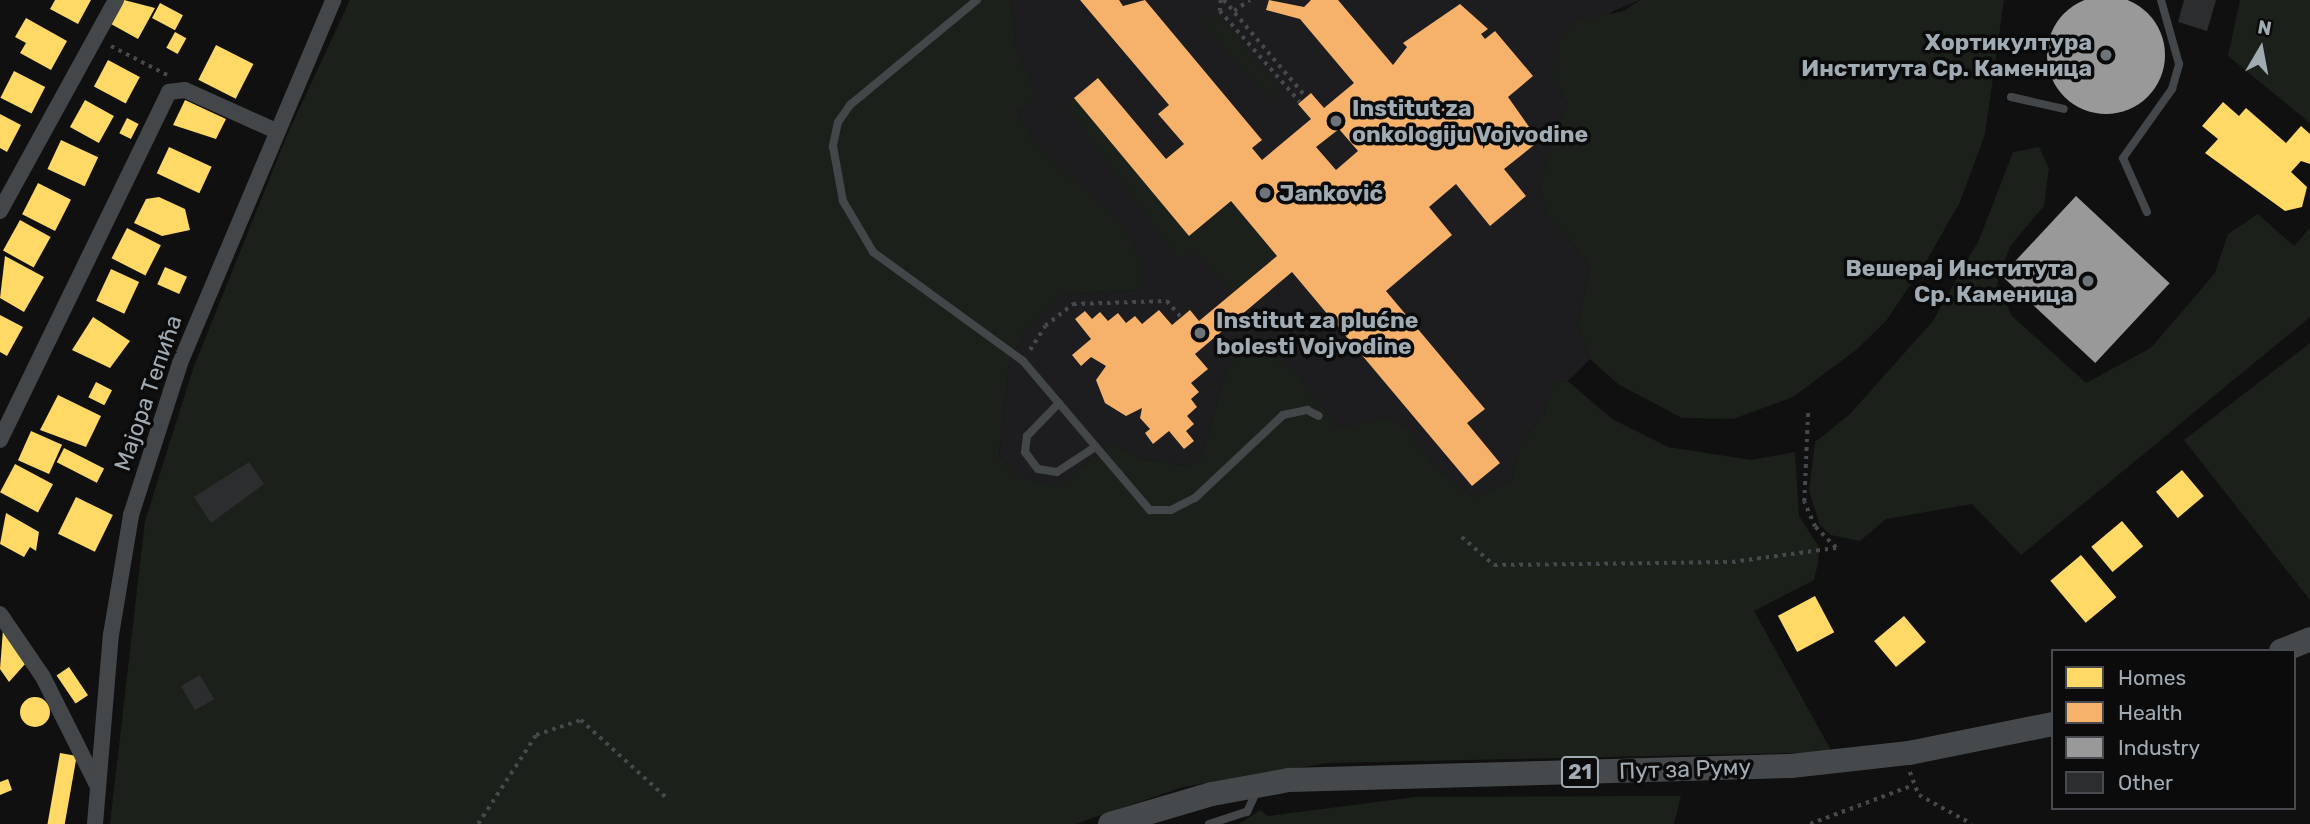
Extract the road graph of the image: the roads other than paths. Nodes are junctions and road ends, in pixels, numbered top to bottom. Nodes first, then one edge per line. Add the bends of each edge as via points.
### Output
1 (116, 0) edge
2 (333, 0) edge
3 (977, 0) edge
4 (2161, 0) edge
5 (2011, 97) dead end
6 (2064, 108) dead end
7 (274, 130) junction
8 (0, 211) edge
9 (2147, 212) dead end
10 (1059, 403) junction
11 (1319, 416) dead end
12 (0, 440) edge
13 (1095, 447) junction
14 (0, 614) edge
15 (2310, 639) edge
16 (2286, 649) edge
17 (2051, 724) edge
18 (1259, 785) junction
19 (97, 787) junction
20 (95, 824) edge
21 (1110, 824) edge
22 (1209, 824) edge

1 - 8 street
2 - 7 street, Мајора Тепића
3 - 10 lane via 850,104 833,146 843,201 873,252 1023,361
4 - 9 lane via 2179,64 2172,89 2123,158
5 - 6 lane
7 - 12 street via 176,89 166,96
7 - 19 street, Мајора Тепића via 180,363 131,515
10 - 13 lane
10 - 13 lane via 1027,436 1025,452 1038,469 1057,472
11 - 13 lane via 1307,410 1283,415 1195,498 1171,510 1150,510 1133,497
14 - 19 street via 43,677
15 - 16 main road
17 - 18 main road, Пут за Руму / 21 via 1909,753 1779,767 1427,772
18 - 21 main road, Пут за Руму / 21
18 - 22 lane via 1247,812
19 - 20 street, Мајора Тепића

